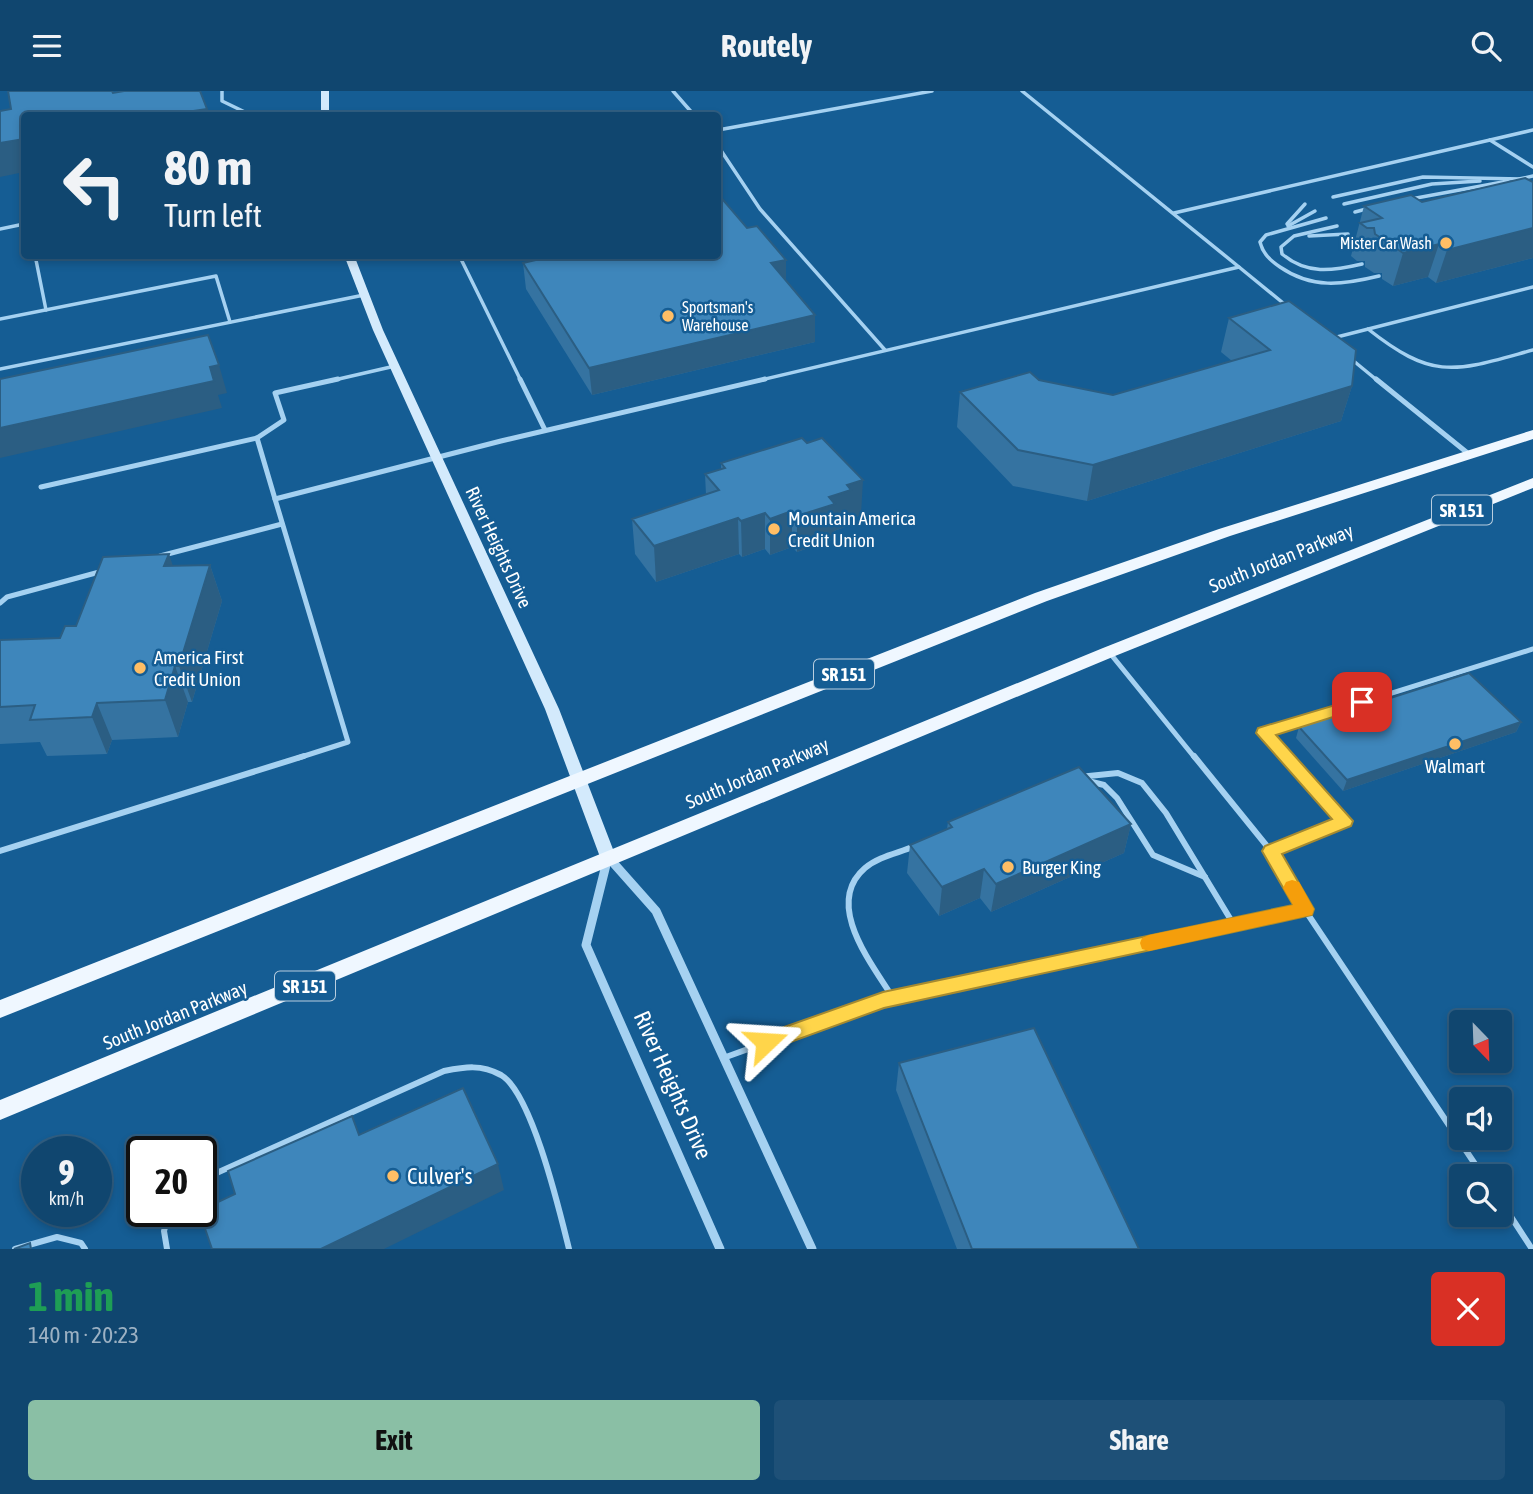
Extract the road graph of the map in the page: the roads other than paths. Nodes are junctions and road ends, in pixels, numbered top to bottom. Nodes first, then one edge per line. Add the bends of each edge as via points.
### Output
1 (222, 91) edge
2 (325, 91) edge
3 (673, 91) edge
4 (932, 91) edge
5 (1021, 91) edge
6 (245, 112) edge
7 (325, 112) edge
8 (691, 112) edge
9 (721, 129) edge
10 (1533, 130) edge
11 (1490, 140) junction
12 (721, 150) edge
13 (1533, 167) edge
14 (1533, 176) edge
15 (1521, 179) junction
16 (1499, 190) edge
17 (1465, 195) edge
18 (1333, 197) dead end
19 (1405, 200) edge
20 (1305, 204) dead end
21 (1344, 204) dead end
22 (1380, 206) edge
23 (1314, 211) dead end
24 (1355, 212) dead end
25 (1174, 213) junction
26 (1326, 218) dead end
27 (21, 225) edge
28 (1337, 226) dead end
29 (0, 229) edge
30 (1282, 229) junction
31 (1348, 234) dead end
32 (1294, 236) junction
33 (36, 259) edge
34 (350, 259) edge
35 (461, 259) edge
36 (1362, 264) dead end
37 (1239, 267) junction
38 (1379, 276) dead end
39 (1533, 287) edge
40 (364, 295) junction
41 (46, 310) junction
42 (1295, 313) edge
43 (0, 319) edge
44 (230, 322) junction
45 (1367, 329) junction
46 (1327, 339) joint
47 (1337, 348) edge
48 (885, 350) junction
49 (1533, 350) edge
50 (1348, 356) edge
51 (395, 366) junction
52 (0, 369) edge
53 (545, 430) junction
54 (1533, 434) edge
55 (257, 438) junction
56 (1469, 455) junction
57 (438, 459) junction
58 (1533, 483) edge
59 (41, 487) dead end
60 (275, 499) junction
61 (282, 524) junction
62 (151, 558) edge
63 (112, 569) edge
64 (0, 603) edge
65 (1533, 649) edge
66 (1109, 652) junction
67 (579, 779) junction
68 (929, 840) edge
69 (0, 851) edge
70 (1271, 851) junction
71 (608, 857) junction
72 (1205, 877) junction
73 (1305, 909) junction
74 (1234, 925) junction
75 (893, 998) junction
76 (0, 1009) edge
77 (726, 1057) junction
78 (0, 1110) edge
79 (1475, 1164) edge
80 (217, 1173) edge
81 (1512, 1219) edge
82 (165, 1227) edge
83 (15, 1249) edge
84 (85, 1249) edge
85 (167, 1249) edge
86 (569, 1249) edge
87 (720, 1249) edge
88 (812, 1249) edge
89 (1532, 1249) edge

1 - 6 lane via 222,101
2 - 7 street
3 - 8 lane
4 - 9 lane
5 - 25 lane
10 - 11 lane
11 - 13 lane
11 - 25 lane
12 - 48 lane via 760,209
14 - 15 lane
15 - 16 lane
15 - 17 lane
15 - 18 lane via 1423,177
15 - 19 lane
15 - 21 lane via 1432,184
20 - 30 lane
22 - 24 lane
23 - 30 lane
25 - 37 lane
26 - 30 lane
27 - 29 lane
28 - 32 lane
30 - 38 lane via 1266,235 1261,249 1300,281 1328,287
31 - 32 lane
32 - 36 lane via 1281,247 1282,254 1297,266 1321,272
33 - 41 lane
34 - 40 street, River Heights Drive
35 - 53 lane
37 - 42 lane
37 - 48 lane
39 - 45 lane
40 - 44 lane
40 - 51 street, River Heights Drive
41 - 43 lane
41 - 44 lane via 216,277
44 - 52 lane
45 - 46 lane
45 - 49 lane via 1397,352 1429,367 1471,366
46 - 47 lane
48 - 53 lane
50 - 56 lane
51 - 55 lane via 275,393 284,421
51 - 57 street, River Heights Drive
53 - 57 lane
54 - 56 main road, South Jordan Parkway / SR 151
55 - 59 lane
55 - 60 lane
56 - 67 main road, South Jordan Parkway / SR 151 via 1054,592
57 - 60 lane
57 - 67 street, River Heights Drive via 552,709
58 - 66 main road, South Jordan Parkway / SR 151
60 - 61 lane
61 - 62 lane
61 - 69 lane via 348,742
63 - 64 lane via 7,597
65 - 70 lane via 1264,733 1345,821
66 - 70 lane
66 - 71 main road, South Jordan Parkway / SR 151
67 - 71 street, River Heights Drive
67 - 76 main road, South Jordan Parkway / SR 151
68 - 75 lane via 866,867 849,886 852,924
70 - 73 lane
71 - 77 street, River Heights Drive via 656,911
71 - 78 main road, South Jordan Parkway / SR 151
71 - 87 street, River Heights Drive via 586,946
72 - 72 lane via 1142,783 1118,773 1076,779 1104,785 1153,855
72 - 74 lane
73 - 74 lane
73 - 79 lane
74 - 75 lane
75 - 77 lane
77 - 88 street, River Heights Drive
80 - 86 lane via 444,1071 474,1065 503,1076 525,1106
81 - 89 lane
82 - 85 lane
83 - 84 lane via 57,1237 81,1243

